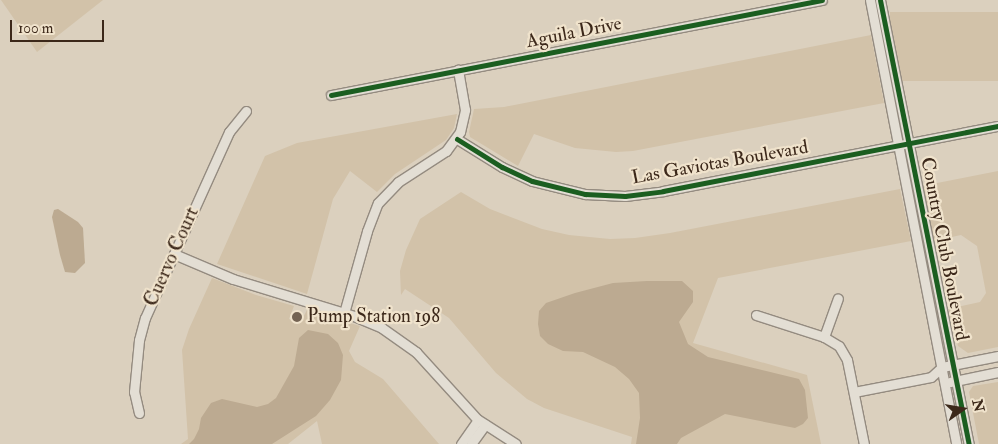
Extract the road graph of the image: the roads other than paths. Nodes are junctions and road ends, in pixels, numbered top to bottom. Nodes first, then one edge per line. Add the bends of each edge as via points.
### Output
1 (822, 0) edge
2 (870, 0) edge
3 (880, 0) edge
4 (458, 70) junction
5 (331, 95) dead end
6 (246, 111) dead end
7 (998, 126) edge
8 (457, 139) junction
9 (908, 143) junction
10 (898, 145) junction
11 (174, 254) junction
12 (838, 298) dead end
13 (344, 313) junction
14 (756, 315) dead end
15 (824, 337) junction
16 (998, 356) edge
17 (952, 365) junction
18 (942, 367) junction
19 (998, 372) edge
20 (931, 377) junction
21 (955, 381) junction
22 (945, 382) junction
23 (854, 392) junction
24 (139, 413) dead end
25 (482, 423) junction
26 (461, 444) edge
27 (471, 444) edge
28 (516, 444) edge
29 (864, 444) edge
30 (956, 444) edge
31 (968, 444) edge

1 - 4 street, Aguila Drive
2 - 10 street, Country Club Boulevard
3 - 9 street, Country Club Boulevard
4 - 5 street, Aguila Drive
4 - 8 street via 465,110
6 - 11 street, Cuervo Court via 229,132
7 - 9 street, Las Gaviotas Boulevard
8 - 10 street, Las Gaviotas Boulevard via 532,181 568,191 610,196 664,191
8 - 13 street via 446,151 398,182 378,203
9 - 10 street, Las Gaviotas Boulevard
9 - 17 street, Country Club Boulevard
10 - 18 street, Country Club Boulevard
11 - 13 street via 261,289
11 - 24 street, Cuervo Court via 140,331 134,392
12 - 15 street
13 - 25 street via 382,328 409,346
14 - 15 street
15 - 23 street via 844,352
16 - 17 street
17 - 18 street
17 - 21 street, Country Club Boulevard
18 - 20 street
18 - 22 street, Country Club Boulevard
19 - 21 street
20 - 22 street
20 - 23 street
21 - 22 street
21 - 31 street, Country Club Boulevard
22 - 30 street, Country Club Boulevard
23 - 29 street
25 - 26 street
25 - 27 street
25 - 28 street

